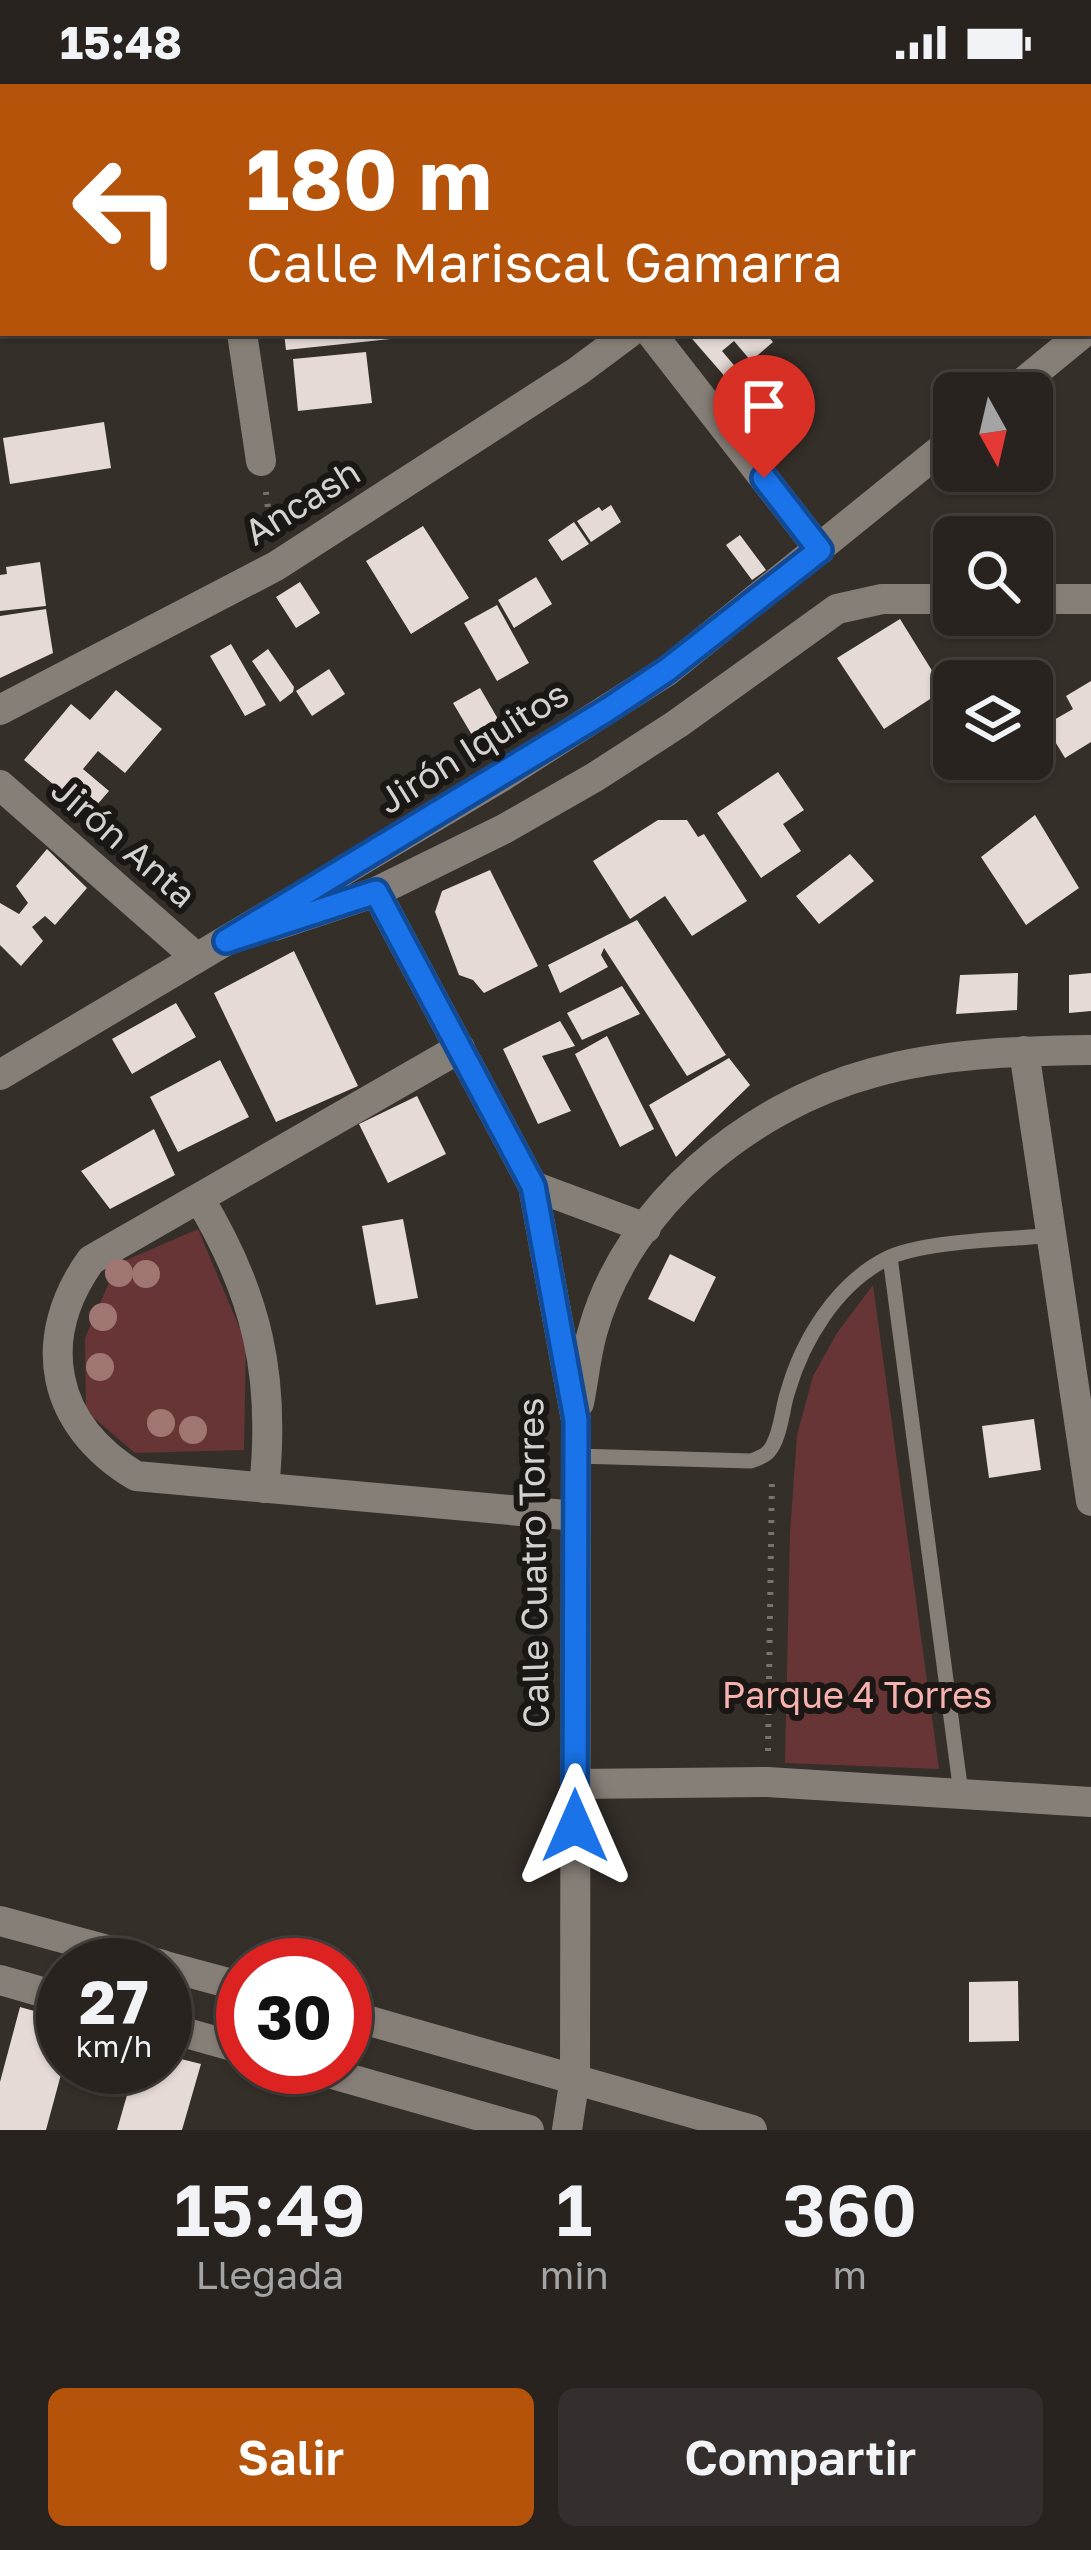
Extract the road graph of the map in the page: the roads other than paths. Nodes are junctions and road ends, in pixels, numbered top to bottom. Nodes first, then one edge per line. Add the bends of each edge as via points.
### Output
1 (242, 336) edge
2 (624, 336) edge
3 (653, 336) edge
4 (1079, 336) edge
5 (1036, 372) edge
6 (933, 456) edge
7 (261, 461) road end
8 (820, 550) junction
9 (933, 599) edge
10 (1053, 599) edge
11 (1091, 599) edge
12 (0, 710) edge
13 (0, 785) edge
14 (376, 892) junction
15 (226, 941) junction
16 (197, 958) junction
17 (460, 1048) junction
18 (1091, 1050) edge
19 (1024, 1051) junction
20 (0, 1075) edge
21 (533, 1186) junction
22 (199, 1198) junction
23 (646, 1228) junction
24 (1053, 1235) junction
25 (890, 1257) junction
26 (576, 1420) junction
27 (576, 1456) junction
28 (264, 1488) junction
29 (1091, 1501) edge
30 (576, 1516) junction
31 (575, 1784) junction
32 (961, 1792) junction
33 (1091, 1802) edge
34 (0, 1921) edge
35 (63, 1938) edge
36 (0, 1980) edge
37 (36, 1990) edge
38 (372, 2021) edge
39 (575, 2077) junction
40 (372, 2085) edge
41 (530, 2130) edge
42 (567, 2130) edge
43 (752, 2130) edge

1 - 7 street
2 - 12 street, Ancash via 276,566
3 - 8 street
4 - 5 street
6 - 8 street, Jirón Iquitos
8 - 15 street, Jirón Iquitos via 613,706
9 - 14 street via 836,609 595,777
10 - 11 street
13 - 16 street, Jirón Anta
14 - 15 street
14 - 17 street, Calle Cuatro Torres
15 - 16 street, Jirón Iquitos
16 - 20 street, Jirón Iquitos
17 - 21 street, Calle Cuatro Torres
17 - 22 street
18 - 19 street
19 - 23 street via 872,1072 810,1094 699,1168
19 - 24 street
21 - 23 street
21 - 26 street, Calle Cuatro Torres
22 - 28 street via 254,1315 269,1401
22 - 28 street via 91,1260 63,1309 63,1393 91,1442 136,1476
23 - 26 street via 593,1328
24 - 25 lane
24 - 29 street
25 - 27 lane via 830,1307 788,1387 765,1456
25 - 32 lane
26 - 27 street, Calle Cuatro Torres
27 - 30 street, Calle Cuatro Torres
28 - 30 street
30 - 31 street, Calle Cuatro Torres
31 - 32 street
31 - 39 street, Calle Cuatro Torres
32 - 33 street
34 - 35 street
36 - 37 street
38 - 39 street
39 - 42 street, Calle Cuatro Torres
39 - 43 street
40 - 41 street

